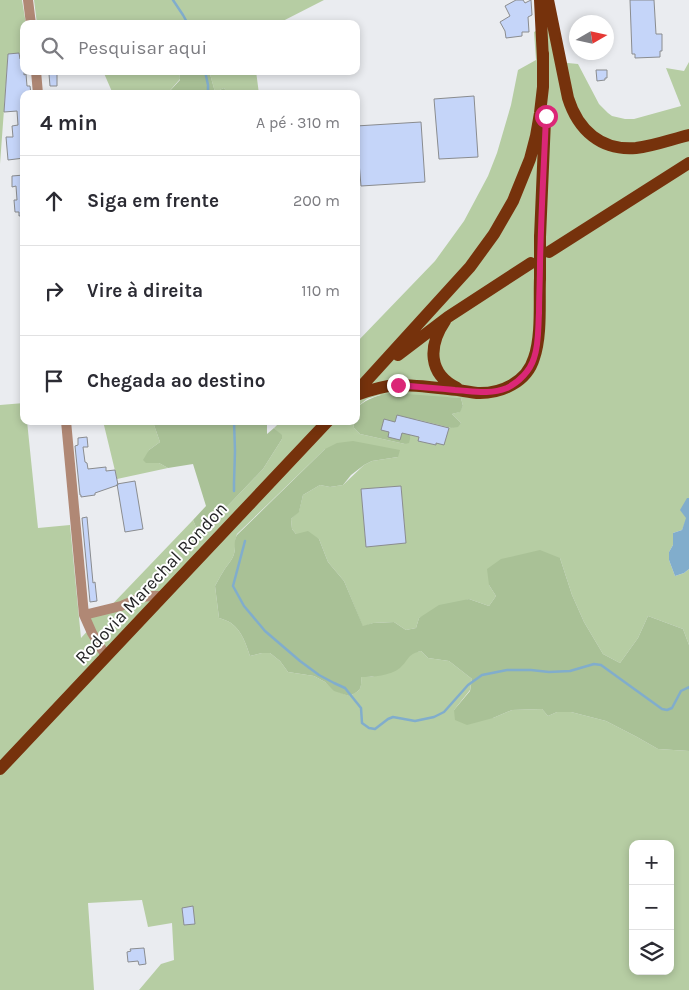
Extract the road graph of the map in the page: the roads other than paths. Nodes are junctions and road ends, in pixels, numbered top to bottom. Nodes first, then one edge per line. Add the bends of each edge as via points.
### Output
1 (28, 0) edge
2 (540, 0) edge
3 (548, 0) edge
4 (30, 20) edge
5 (543, 53) junction
6 (36, 75) edge
7 (38, 90) edge
8 (689, 135) edge
9 (689, 163) edge
10 (549, 252) dead end
11 (531, 263) dead end
12 (448, 317) junction
13 (360, 389) edge
14 (360, 389) edge
15 (462, 390) junction
16 (360, 391) edge
17 (66, 425) edge
18 (321, 425) edge
19 (163, 596) junction
20 (84, 615) junction
21 (106, 656) junction
22 (0, 769) edge

1 - 4 street
2 - 5 main road
3 - 8 main road via 568,98 584,129 601,142 621,148 636,148
5 - 13 main road via 543,87 536,136 513,201 470,267
5 - 15 main road, bridge via 546,116 538,341 534,360 521,378 500,390 487,393
6 - 7 street
9 - 10 main road
11 - 12 main road
12 - 14 main road
12 - 15 main road via 441,328 433,356 443,379
15 - 16 main road via 398,385
17 - 20 street
18 - 19 main road, Rodovia Marechal Rondon
19 - 20 street via 142,597
19 - 21 main road, Rodovia Marechal Rondon
20 - 21 street
21 - 22 main road, Rodovia Marechal Rondon

